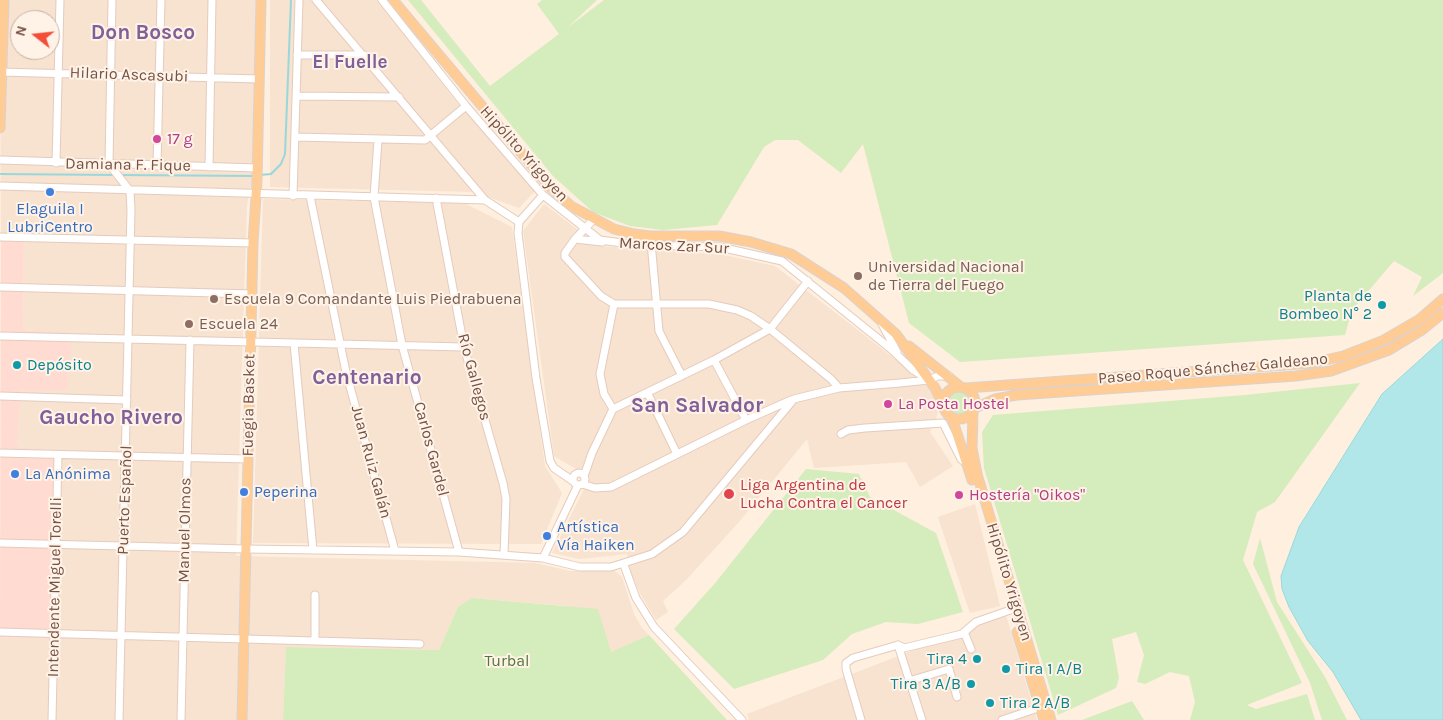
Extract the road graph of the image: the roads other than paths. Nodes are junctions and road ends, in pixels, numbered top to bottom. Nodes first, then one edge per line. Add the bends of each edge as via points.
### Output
1 (4, 0) edge
2 (60, 0) edge
3 (112, 0) edge
4 (162, 0) edge
5 (212, 0) edge
6 (261, 0) edge
7 (299, 0) edge
8 (316, 0) edge
9 (382, 0) edge
10 (393, 0) edge
11 (297, 55) junction
12 (364, 55) junction
13 (1, 72) edge
14 (59, 73) junction
15 (110, 74) junction
16 (159, 75) junction
17 (210, 77) junction
18 (259, 79) junction
19 (296, 96) junction
20 (399, 97) junction
21 (466, 106) junction
22 (0, 128) edge
23 (432, 136) junction
24 (295, 137) junction
25 (378, 140) junction
26 (0, 160) edge
27 (56, 163) junction
28 (109, 164) junction
29 (157, 166) junction
30 (209, 167) junction
31 (257, 168) junction
32 (0, 186) edge
33 (130, 191) junction
34 (254, 194) junction
35 (543, 195) junction
36 (293, 196) junction
37 (310, 196) junction
38 (374, 197) junction
39 (436, 198) junction
40 (485, 200) junction
41 (593, 220) junction
42 (519, 222) junction
43 (585, 229) junction
44 (650, 236) junction
45 (0, 237) edge
46 (575, 239) junction
47 (130, 240) junction
48 (606, 242) junction
49 (253, 243) junction
50 (652, 246) junction
51 (808, 281) junction
52 (0, 287) edge
53 (129, 290) junction
54 (252, 294) junction
55 (1443, 299) edge
56 (614, 304) junction
57 (656, 304) junction
58 (1443, 313) edge
59 (879, 317) junction
60 (770, 329) junction
61 (0, 336) edge
62 (129, 339) junction
63 (190, 340) junction
64 (250, 341) junction
65 (903, 342) junction
66 (294, 343) junction
67 (339, 344) junction
68 (402, 345) junction
69 (464, 346) junction
70 (899, 355) junction
71 (1343, 356) junction
72 (714, 360) junction
73 (1346, 367) junction
74 (913, 370) junction
75 (682, 376) junction
76 (949, 376) junction
77 (1142, 376) junction
78 (929, 380) junction
79 (908, 382) junction
80 (1142, 386) junction
81 (964, 387) junction
82 (838, 388) junction
83 (648, 394) junction
84 (0, 396) edge
85 (794, 399) junction
86 (127, 400) junction
87 (943, 404) junction
88 (613, 409) junction
89 (974, 411) junction
90 (948, 419) junction
91 (746, 420) junction
92 (841, 434) dead end
93 (0, 453) edge
94 (678, 454) junction
95 (58, 455) junction
96 (126, 456) junction
97 (186, 458) junction
98 (248, 459) junction
99 (578, 480) junction
100 (0, 543) edge
101 (57, 544) junction
102 (124, 546) junction
103 (185, 548) junction
104 (246, 549) junction
105 (313, 550) junction
106 (395, 551) junction
107 (459, 552) junction
108 (504, 555) junction
109 (543, 558) junction
110 (624, 565) junction
111 (315, 595) dead end
112 (1013, 609) junction
113 (0, 632) edge
114 (54, 633) junction
115 (963, 633) junction
116 (121, 635) junction
117 (182, 637) junction
118 (245, 639) junction
119 (315, 641) junction
120 (420, 644) dead end
121 (898, 645) junction
122 (970, 649) dead end
123 (909, 681) junction
124 (957, 697) dead end
125 (1044, 706) junction
126 (52, 720) edge
127 (119, 720) edge
128 (181, 720) edge
129 (242, 720) edge
130 (742, 720) edge
131 (861, 720) edge
132 (922, 720) edge
133 (1002, 720) edge
134 (1044, 720) edge
135 (1051, 720) edge

1 - 13 main road
2 - 14 street
3 - 15 street
4 - 16 street
5 - 17 street
6 - 18 main road, Fuegia Basket
7 - 11 street
8 - 12 street
9 - 21 street, Marcos Zar Sur
10 - 41 main road, Hipólito Yrigoyen via 550,187
11 - 12 street
11 - 19 street
12 - 20 street
13 - 14 street, Hilario Ascasubi
13 - 22 main road
14 - 15 street, Hilario Ascasubi
14 - 27 street
15 - 16 street, Hilario Ascasubi
15 - 28 street
16 - 17 street, Hilario Ascasubi
16 - 29 street
17 - 18 street, Hilario Ascasubi
17 - 30 street
18 - 31 main road, Fuegia Basket
19 - 20 street
19 - 24 street
20 - 23 street
21 - 23 street
21 - 35 street, Marcos Zar Sur
23 - 25 street via 420,141
23 - 40 street
24 - 25 street
24 - 36 street
25 - 38 street, Carlos Gardel
26 - 27 street, Damiana F. Fique
27 - 28 street, Damiana F. Fique
28 - 29 street, Damiana F. Fique
28 - 33 street
29 - 30 street, Damiana F. Fique
30 - 31 street, Damiana F. Fique
31 - 34 main road, Fuegia Basket
32 - 33 street
33 - 34 street
33 - 47 street, Puerto Español
34 - 36 street
34 - 49 main road, Fuegia Basket
35 - 42 street
35 - 43 street, Marcos Zar Sur
36 - 37 street
37 - 38 street
37 - 67 street, Juan Ruiz Galán
38 - 39 street
38 - 68 street, Carlos Gardel
39 - 40 street
39 - 69 street, Río Gallegos
40 - 42 street
41 - 43 street
41 - 44 main road, Hipólito Yrigoyen via 614,229
42 - 99 street via 536,378 550,461 554,468
43 - 46 street
43 - 48 street, Marcos Zar Sur
44 - 50 street
44 - 59 main road, Hipólito Yrigoyen via 720,236 791,254 829,277
45 - 47 street
46 - 48 street
46 - 56 street via 566,252 567,261 601,296
47 - 49 street
47 - 53 street, Puerto Español
48 - 50 street, Marcos Zar Sur
49 - 54 main road, Fuegia Basket
50 - 51 street, Marcos Zar Sur via 741,250 782,261
50 - 57 street
51 - 60 street
51 - 70 street, Marcos Zar Sur
52 - 53 street
53 - 54 street
53 - 62 street, Puerto Español
54 - 64 main road, Fuegia Basket
55 - 71 main road, Paseo Roque Sánchez Galdeano via 1402,331
56 - 57 street
56 - 88 street via 600,374 604,394
57 - 60 street via 724,306 751,316
57 - 75 street via 659,331
58 - 73 main road, Paseo Roque Sánchez Galdeano via 1398,346
59 - 65 main road, Hipólito Yrigoyen
59 - 70 street
60 - 72 street
60 - 82 street
61 - 62 street
62 - 63 street
62 - 86 street, Puerto Español
63 - 64 street
63 - 97 street, Manuel Olmos
64 - 66 street
64 - 98 main road, Fuegia Basket
65 - 76 main road, Hipólito Yrigoyen
65 - 78 main road, Hipólito Yrigoyen
66 - 67 street
66 - 105 street
67 - 68 street
67 - 106 street, Juan Ruiz Galán
68 - 69 street
68 - 107 street, Carlos Gardel
69 - 108 street, Río Gallegos via 503,483 506,500
70 - 74 street, Marcos Zar Sur
71 - 73 main road
71 - 77 main road, Paseo Roque Sánchez Galdeano via 1295,365
72 - 75 street
72 - 91 street
73 - 80 main road, Paseo Roque Sánchez Galdeano via 1315,374
74 - 78 street, Marcos Zar Sur
74 - 79 street
75 - 83 street
76 - 78 street
76 - 81 main road, Hipólito Yrigoyen
77 - 80 main road
77 - 81 main road, Paseo Roque Sánchez Galdeano
78 - 79 street
78 - 87 main road, Hipólito Yrigoyen
79 - 82 street
80 - 89 main road, Paseo Roque Sánchez Galdeano via 1017,395 996,399
81 - 87 main road via 950,389
81 - 89 main road via 975,399
82 - 85 street
83 - 88 street
83 - 94 street
84 - 86 street
85 - 91 street
85 - 110 street via 683,532 652,554
86 - 96 street, Puerto Español
87 - 90 main road
88 - 99 street
89 - 90 main road via 961,420
89 - 112 main road, Hipólito Yrigoyen via 972,448 976,474
90 - 92 street via 848,430
90 - 112 main road, Hipólito Yrigoyen via 968,465
91 - 94 street
93 - 95 street
94 - 99 street via 612,487 595,488
95 - 96 street
95 - 101 street, Intendente Miguel Torelli
96 - 97 street
96 - 102 street, Puerto Español
97 - 98 street
97 - 103 street, Manuel Olmos
98 - 104 main road, Fuegia Basket
99 - 109 street
100 - 101 street
101 - 102 street
101 - 114 street, Intendente Miguel Torelli
102 - 103 street
102 - 116 street, Puerto Español
103 - 104 street
103 - 117 street, Manuel Olmos
104 - 105 street
104 - 118 main road, Fuegia Basket
105 - 106 street
106 - 107 street
107 - 108 street
108 - 109 street
109 - 110 street via 595,569
110 - 130 street via 636,598 654,627
111 - 119 street
112 - 115 street via 976,622
112 - 125 main road, Hipólito Yrigoyen
113 - 114 street
114 - 116 street
114 - 126 street, Intendente Miguel Torelli
115 - 121 street via 904,648
115 - 122 street
116 - 117 street
116 - 127 street, Puerto Español
117 - 118 street
117 - 128 street, Manuel Olmos
118 - 119 street
118 - 129 main road, Fuegia Basket
119 - 120 street
121 - 123 street
121 - 131 street via 846,663
123 - 124 street via 949,669
123 - 132 street
125 - 133 street
125 - 134 main road, Hipólito Yrigoyen
125 - 135 main road, Hipólito Yrigoyen

